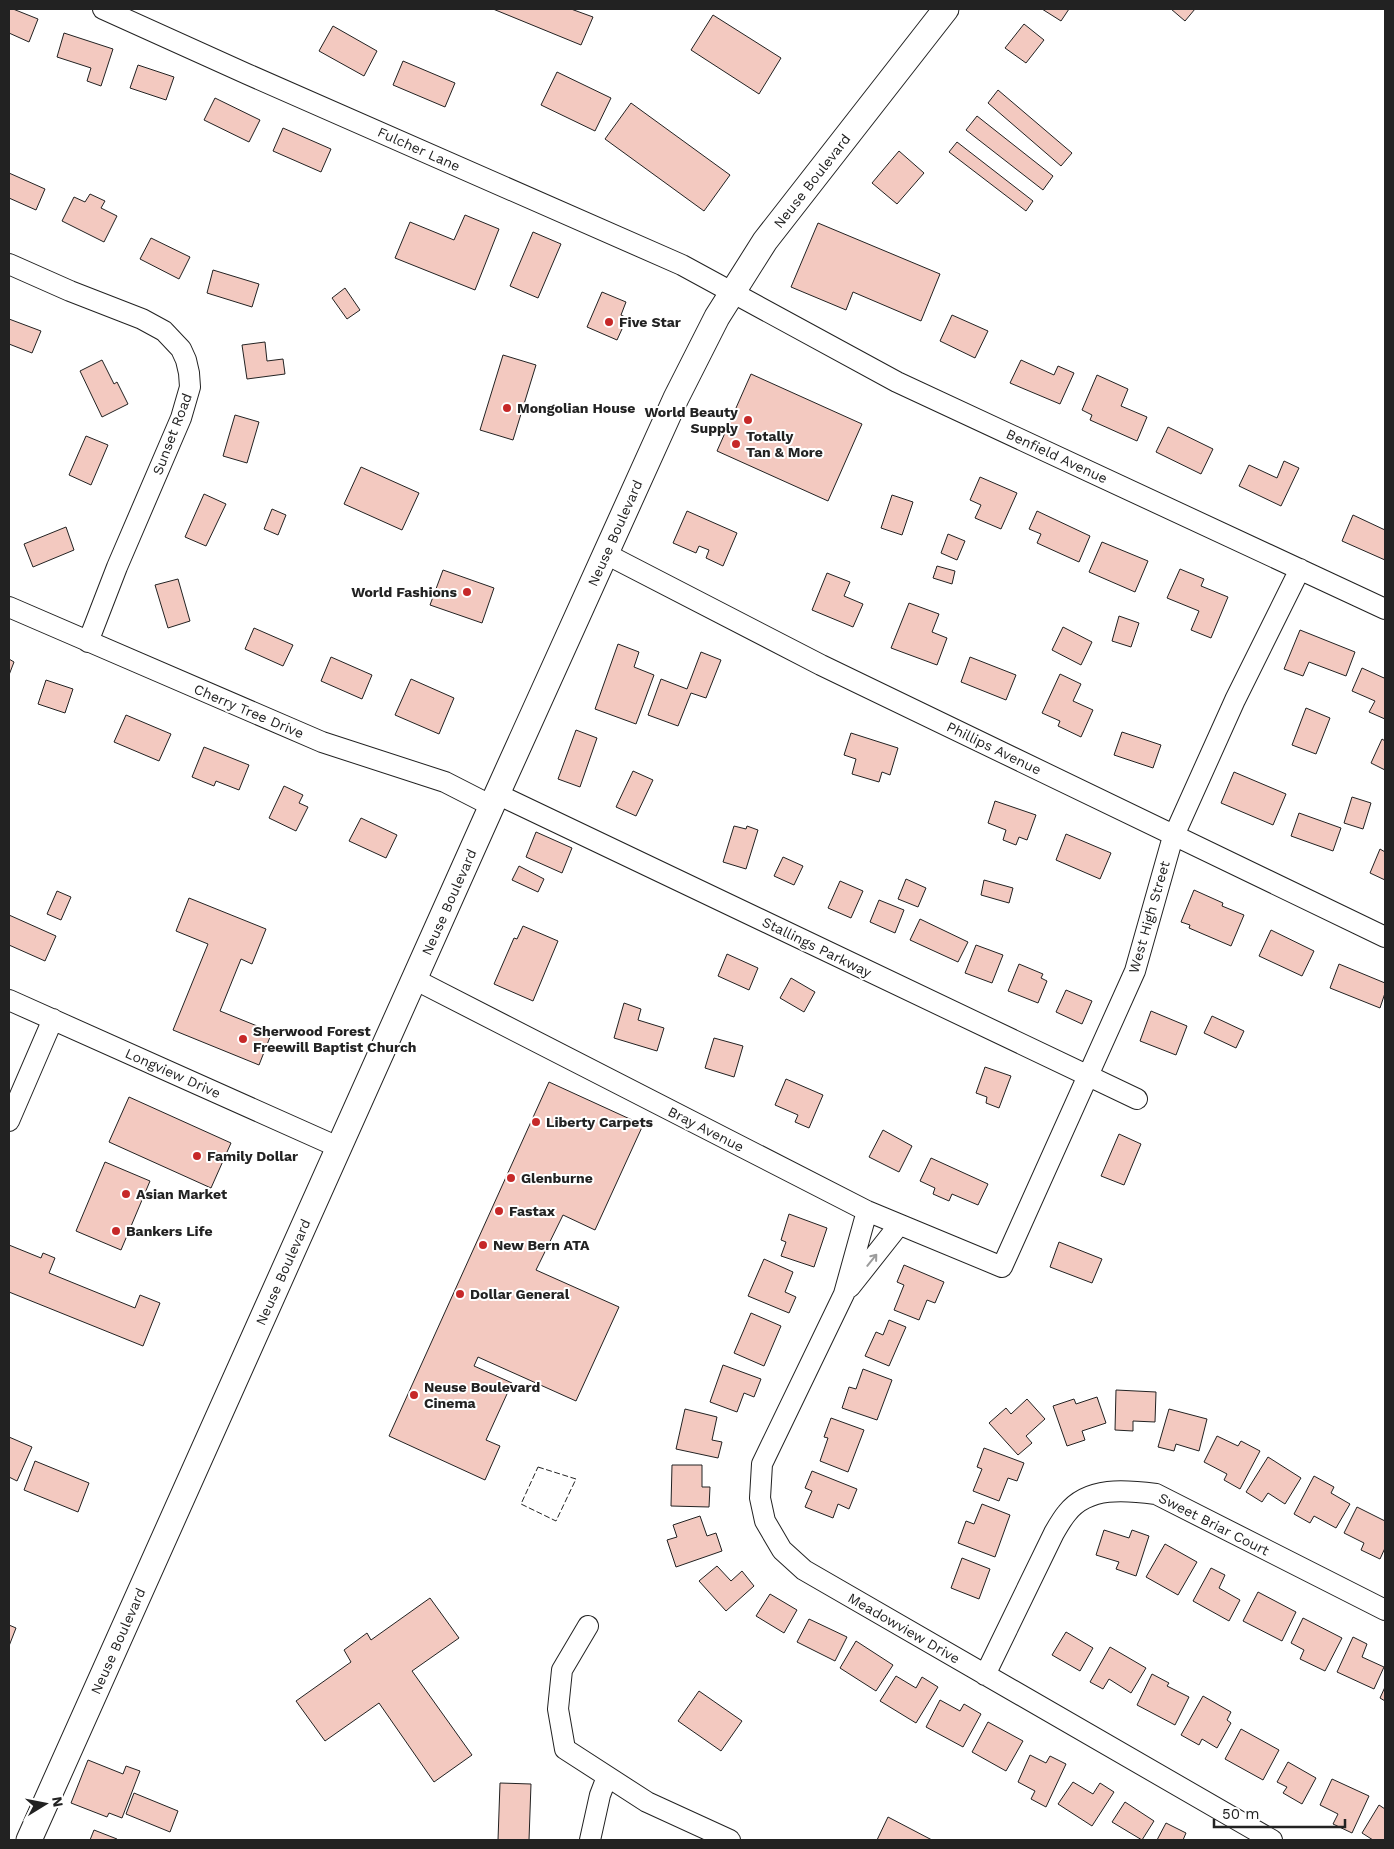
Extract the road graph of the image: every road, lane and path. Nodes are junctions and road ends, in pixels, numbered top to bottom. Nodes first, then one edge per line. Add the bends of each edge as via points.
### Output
1 (103, 9) edge
2 (946, 9) edge
3 (9, 264) edge
4 (732, 293) junction
5 (606, 554) junction
6 (1300, 569) junction
7 (9, 608) edge
8 (1385, 610) edge
9 (88, 642) junction
10 (494, 800) junction
11 (1175, 834) junction
12 (1385, 937) edge
13 (414, 979) junction
14 (9, 1000) edge
15 (53, 1019) junction
16 (1089, 1076) junction
17 (1137, 1099) dead end
18 (9, 1121) edge
19 (338, 1147) junction
20 (867, 1211) junction
21 (899, 1225) junction
22 (1002, 1268) joint
23 (844, 1294) junction
24 (1385, 1610) edge
25 (588, 1626) dead end
26 (985, 1675) junction
27 (607, 1777) junction
28 (29, 1840) edge
29 (590, 1840) edge
30 (730, 1840) edge
31 (1272, 1840) edge

1 - 4 street, Fulcher Lane via 682,265
2 - 4 main road, Neuse Boulevard via 765,241
3 - 9 street, Sunset Road via 164,331 181,349 189,373 190,387 181,418
4 - 5 main road, Neuse Boulevard via 676,398
4 - 6 street, Benfield Avenue via 897,382
5 - 10 main road, Neuse Boulevard
5 - 11 street, Phillips Avenue via 821,665
6 - 8 street, Benfield Avenue
6 - 11 street, West High Street via 1235,700
7 - 9 street, Cherry Tree Drive
9 - 10 street, Cherry Tree Drive via 322,742
10 - 13 main road, Neuse Boulevard
10 - 16 street, Stallings Parkway
11 - 12 street, Phillips Avenue
11 - 16 street, West High Street via 1135,971
13 - 19 main road, Neuse Boulevard
13 - 20 street, Bray Avenue
14 - 15 street, Longview Drive
15 - 18 street
15 - 19 street, Longview Drive
16 - 17 street, Stallings Parkway
16 - 22 street, West High Street
19 - 28 main road, Neuse Boulevard
20 - 21 street, Bray Avenue
20 - 23 street, Meadowview Drive
21 - 22 street, Bray Avenue
23 -> 21 street, Meadowview Drive
23 - 26 street, Meadowview Drive via 762,1464 760,1498 765,1520 782,1550 804,1570
24 - 26 street, Sweet Briar Court via 1156,1494 1123,1490 1089,1496 1068,1511 1054,1532
25 - 27 street via 562,1670 558,1709 565,1749
26 - 31 street, Meadowview Drive
27 - 29 street
27 - 30 street via 648,1802

